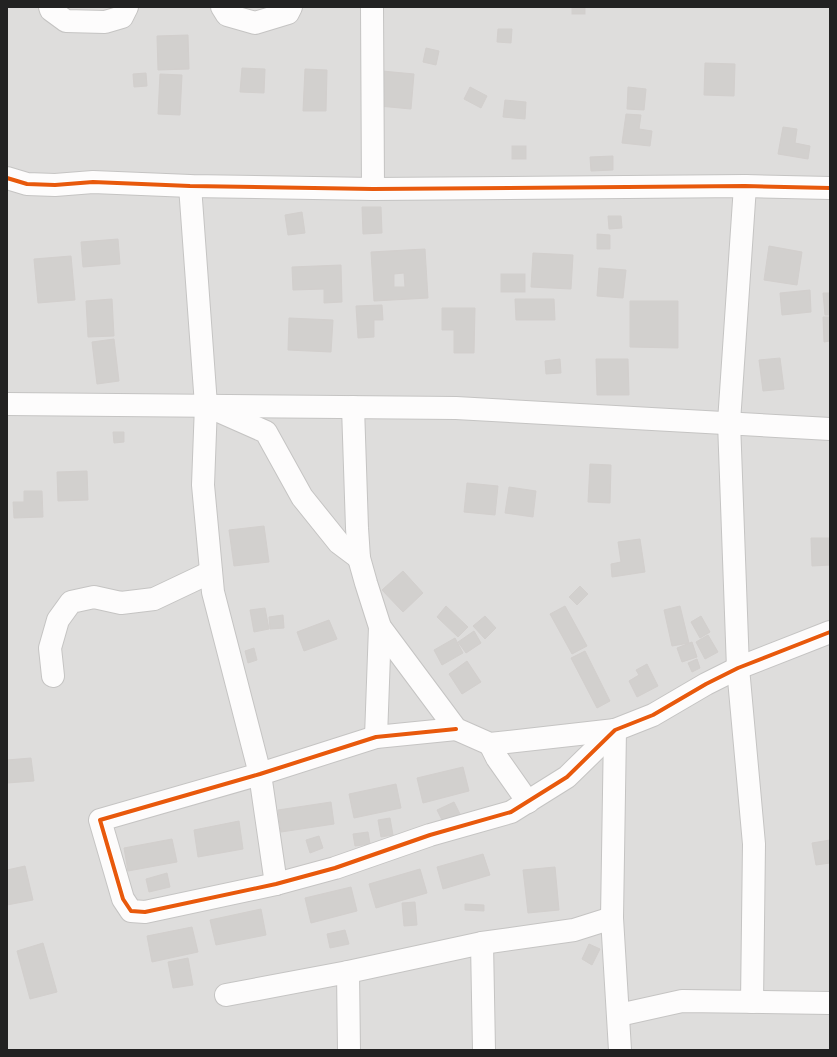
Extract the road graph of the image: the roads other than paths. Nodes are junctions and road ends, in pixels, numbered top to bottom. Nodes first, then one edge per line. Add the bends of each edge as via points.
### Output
1 (50, 7) edge
2 (127, 7) edge
3 (222, 7) edge
4 (291, 7) edge
5 (372, 7) edge
6 (7, 178) edge
7 (190, 186) junction
8 (745, 186) junction
9 (830, 188) edge
10 (374, 189) junction
11 (7, 404) edge
12 (206, 405) junction
13 (353, 407) junction
14 (729, 422) junction
15 (830, 429) edge
16 (359, 558) junction
17 (211, 572) junction
18 (380, 628) junction
19 (830, 632) edge
20 (738, 668) junction
21 (53, 676) dead end
22 (456, 729) junction
23 (615, 730) junction
24 (376, 737) junction
25 (490, 744) junction
26 (260, 774) junction
27 (528, 802) junction
28 (276, 884) junction
29 (612, 918) junction
30 (482, 943) junction
31 (348, 972) junction
32 (226, 995) dead end
33 (752, 1002) junction
34 (830, 1003) edge
35 (619, 1015) junction
36 (349, 1050) edge
37 (484, 1050) edge
38 (620, 1050) edge

1 - 2 street via 66,21 105,22 122,17
3 - 4 street via 227,14 255,23 288,12
5 - 10 street
6 - 7 street via 34,185 92,182
7 - 10 street
7 - 12 street
8 - 9 street
8 - 10 street
8 - 14 street
11 - 12 street
12 - 13 street
12 - 16 street via 266,432 302,497 339,543
12 - 17 street via 203,485
13 - 14 street via 456,408
13 - 16 street
14 - 15 street
14 - 20 street
16 - 18 street
17 - 21 street via 154,599 121,603 94,597 71,602 58,620 50,648
17 - 26 street via 213,592
18 - 22 street
18 - 24 street
19 - 20 street
20 - 23 street via 653,715
20 - 33 street via 754,844
22 - 24 street
22 - 25 street
23 - 25 street
23 - 27 street via 567,777
23 - 29 street
24 - 26 street
25 - 27 street
26 - 28 street
26 - 28 street via 100,820 123,899 131,910 145,912
27 - 28 street via 512,812
29 - 30 street via 574,930
29 - 35 street
30 - 31 street
30 - 37 street
31 - 32 street
31 - 36 street
33 - 34 street
33 - 35 street via 682,1001
35 - 38 street

